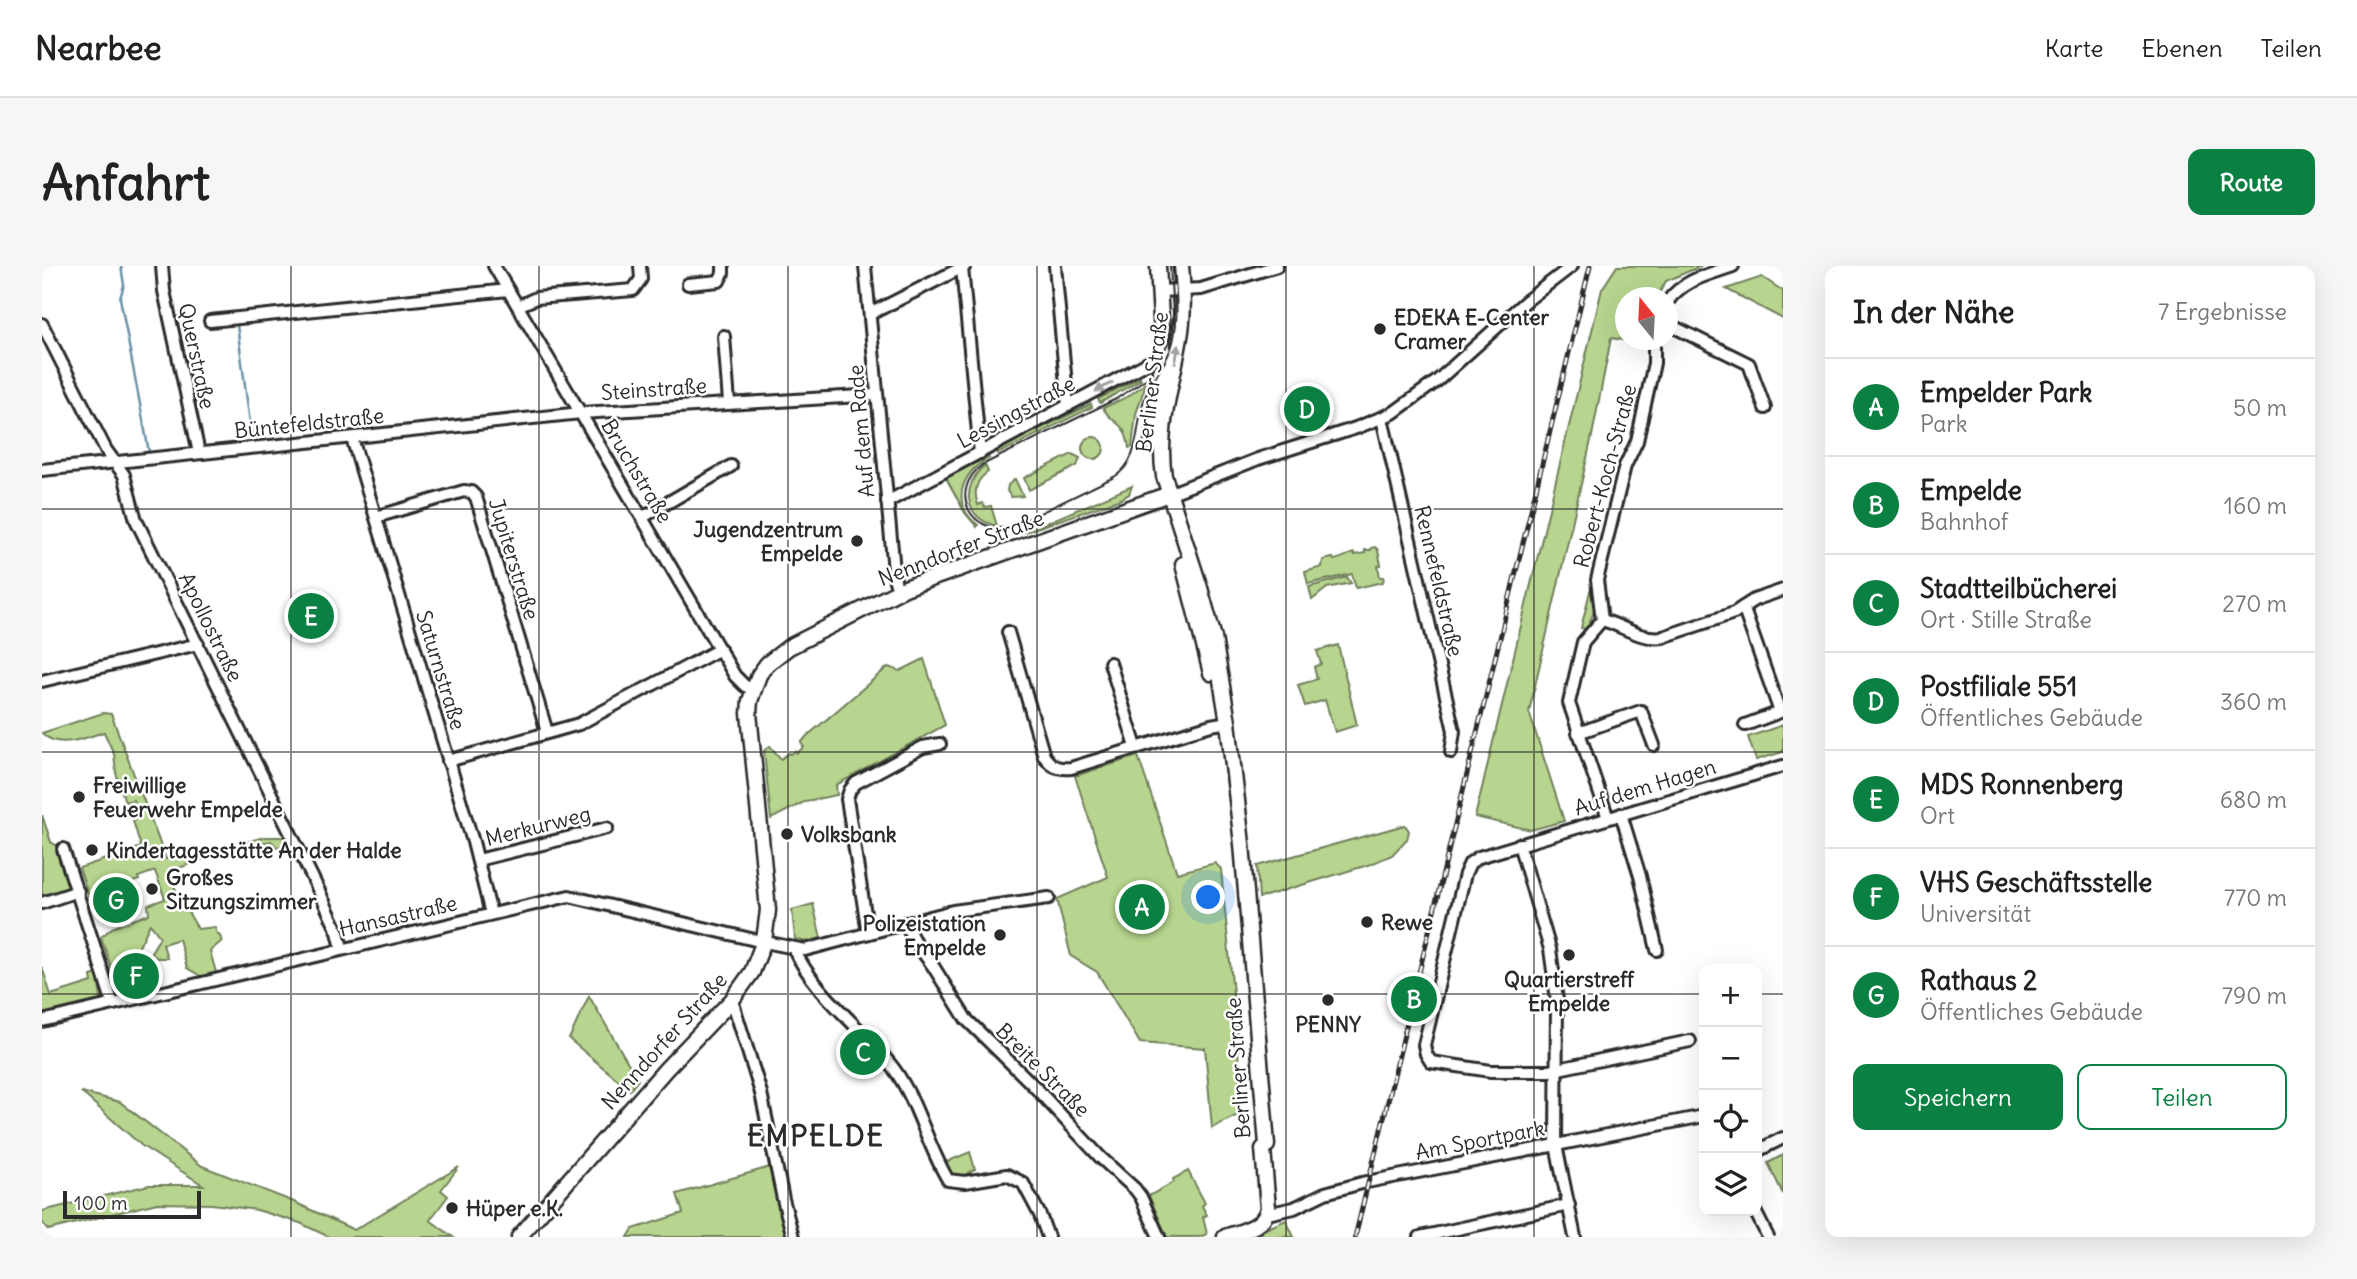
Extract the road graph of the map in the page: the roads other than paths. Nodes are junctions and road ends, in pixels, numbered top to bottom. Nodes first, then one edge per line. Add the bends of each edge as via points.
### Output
1 (162, 266) edge
2 (494, 266) edge
3 (640, 266) edge
4 (723, 266) edge
5 (865, 266) edge
6 (1055, 266) edge
7 (1158, 266) edge
8 (1181, 266) edge
9 (1277, 266) edge
10 (1572, 266) edge
11 (1733, 266) edge
12 (963, 267) edge
13 (688, 284) dead end
14 (1678, 288) edge
15 (508, 290) junction
16 (1160, 290) junction
17 (1183, 290) junction
18 (518, 306) junction
19 (870, 314) junction
20 (210, 321) dead end
21 (42, 324) edge
22 (1678, 329) edge
23 (724, 337) dead end
24 (1654, 350) edge
25 (1163, 353) junction
26 (876, 395) junction
27 (729, 403) junction
28 (1068, 406) junction
29 (1765, 408) dead end
30 (581, 413) junction
31 (1382, 418) junction
32 (352, 438) junction
33 (199, 453) junction
34 (980, 453) junction
35 (114, 462) junction
36 (731, 466) dead end
37 (42, 470) edge
38 (1166, 495) junction
39 (887, 502) junction
40 (376, 517) junction
41 (643, 517) junction
42 (1783, 590) edge
43 (898, 591) junction
44 (1743, 607) junction
45 (1602, 620) junction
46 (1008, 632) dead end
47 (198, 644) junction
48 (720, 649) junction
49 (1110, 663) dead end
50 (42, 681) edge
51 (753, 689) junction
52 (1223, 723) junction
53 (1745, 724) dead end
54 (547, 733) junction
55 (1578, 733) junction
56 (940, 744) dead end
57 (1654, 745) dead end
58 (1136, 747) junction
59 (1451, 752) dead end
60 (448, 761) junction
61 (1783, 766) edge
62 (1621, 814) junction
63 (1608, 818) junction
64 (607, 828) dead end
65 (1519, 844) junction
66 (63, 849) dead end
67 (478, 860) junction
68 (78, 891) junction
69 (1049, 898) dead end
70 (42, 903) edge
71 (491, 914) junction
72 (905, 923) junction
73 (868, 933) junction
74 (764, 941) junction
75 (342, 948) junction
76 (794, 949) junction
77 (1657, 950) dead end
78 (732, 1000) junction
79 (113, 1004) junction
80 (42, 1021) edge
81 (1690, 1041) dead end
82 (1558, 1069) junction
83 (1699, 1117) edge
84 (1783, 1138) edge
85 (1556, 1145) junction
86 (1762, 1148) edge
87 (1569, 1205) junction
88 (1267, 1214) junction
89 (1758, 1216) edge
90 (519, 1237) edge
91 (793, 1237) edge
92 (1048, 1237) edge
93 (1160, 1237) edge
94 (1225, 1237) edge
95 (1420, 1237) edge
96 (1575, 1237) edge
97 (1768, 1237) edge

1 - 33 street, Querstraße
2 - 15 street, Bruchstraße
3 - 18 street via 640,279 633,290 536,298
4 - 13 street via 719,281
5 - 19 street, Auf dem Rade
6 - 28 street
7 - 16 street, Berliner Straße
8 - 17 street, Berliner Straße
9 - 17 street via 1221,284
10 - 31 street, Nenndorfer Straße via 1407,405
11 - 14 street
12 - 19 street
12 - 34 street
15 - 18 street, Bruchstraße
15 - 20 street
16 - 17 street
16 - 25 street, Berliner Straße
38 -> 17 street, Berliner Straße via 1161,447 1181,331
18 - 30 street, Bruchstraße
19 - 26 street, Auf dem Rade
21 - 35 street, Apollostraße
22 - 29 street via 1749,364
23 - 27 street, Steinstraße
24 - 45 street, Robert-Koch-Straße via 1637,441 1625,466 1597,580
25 -> 28 street, Lessingstraße
25 - 38 street, Berliner Straße via 1152,449 1153,466
26 - 27 street, Steinstraße
26 - 39 street, Auf dem Rade
27 - 30 street, Steinstraße
28 - 34 street, Lessingstraße
30 - 32 street, Büntefeldstraße
30 - 41 street, Bruchstraße
31 - 38 street, Nenndorfer Straße
31 - 59 street, Rennefeldstraße via 1454,731
32 - 33 street, Büntefeldstraße
32 - 40 street, Saturnstraße
33 - 35 street, Büntefeldstraße
34 - 39 street, Lessingstraße
35 - 37 street, Büntefeldstraße
35 - 47 street, Apollostraße via 124,475 136,520
36 - 41 street
38 - 43 street, Nenndorfer Straße
38 - 52 street, Berliner Straße via 1214,638
39 - 43 street, Auf dem Rade
40 - 54 street, Jupiterstraße via 464,491 476,498
40 - 60 street, Saturnstraße
41 - 48 street, Bruchstraße
42 - 44 street
43 - 51 street, Nenndorfer Straße via 777,655
44 - 45 street via 1657,638 1634,635
44 - 53 street via 1780,712
45 - 55 street via 1583,642 1570,694
46 - 58 street via 1050,765 1071,768
47 - 50 street
47 - 75 street, Apollostraße via 319,891
48 - 51 street, Bruchstraße via 735,676
48 - 54 street via 579,723
49 - 58 street
51 - 74 street, Nenndorfer Straße via 749,713 768,910
52 - 58 street
52 - 88 street, Berliner Straße via 1247,894
54 - 60 street
55 - 57 street via 1641,711
55 - 63 street
56 - 73 street via 923,747 850,790 847,799
60 - 67 street, Saturnstraße
61 - 62 street, Auf dem Hagen
62 - 63 street, Auf dem Hagen
62 - 77 street
63 - 65 street, Auf dem Hagen
64 - 67 street, Merkurweg
65 - 82 street via 1550,949 1558,1000
65 - 82 street, Auf dem Hagen via 1470,863 1424,1045 1432,1062 1447,1066 1512,1072
66 - 68 street
67 - 71 street, Saturnstraße
68 - 70 street
68 - 79 street
69 - 72 street via 953,911
71 - 74 street, Hansastraße via 569,896
71 - 75 street, Hansastraße
72 - 73 street
72 - 93 street, Breite Straße via 965,1019 1135,1189
73 - 76 street
74 - 76 street, Hansastraße
74 - 78 street, Nenndorfer Straße via 752,972
75 - 79 street, Hansastraße
76 - 92 street via 804,971 894,1069 948,1180 1007,1175 1023,1183
78 - 90 street, Nenndorfer Straße
78 - 91 street via 761,1093
79 - 80 street, Hansastraße
81 - 82 street
82 - 85 street
83 - 85 street, Am Sportpark
84 - 86 street
85 - 87 street
85 - 88 street, Am Sportpark via 1362,1184
87 - 95 street
87 - 96 street
88 - 94 street via 1257,1225
89 - 97 street

